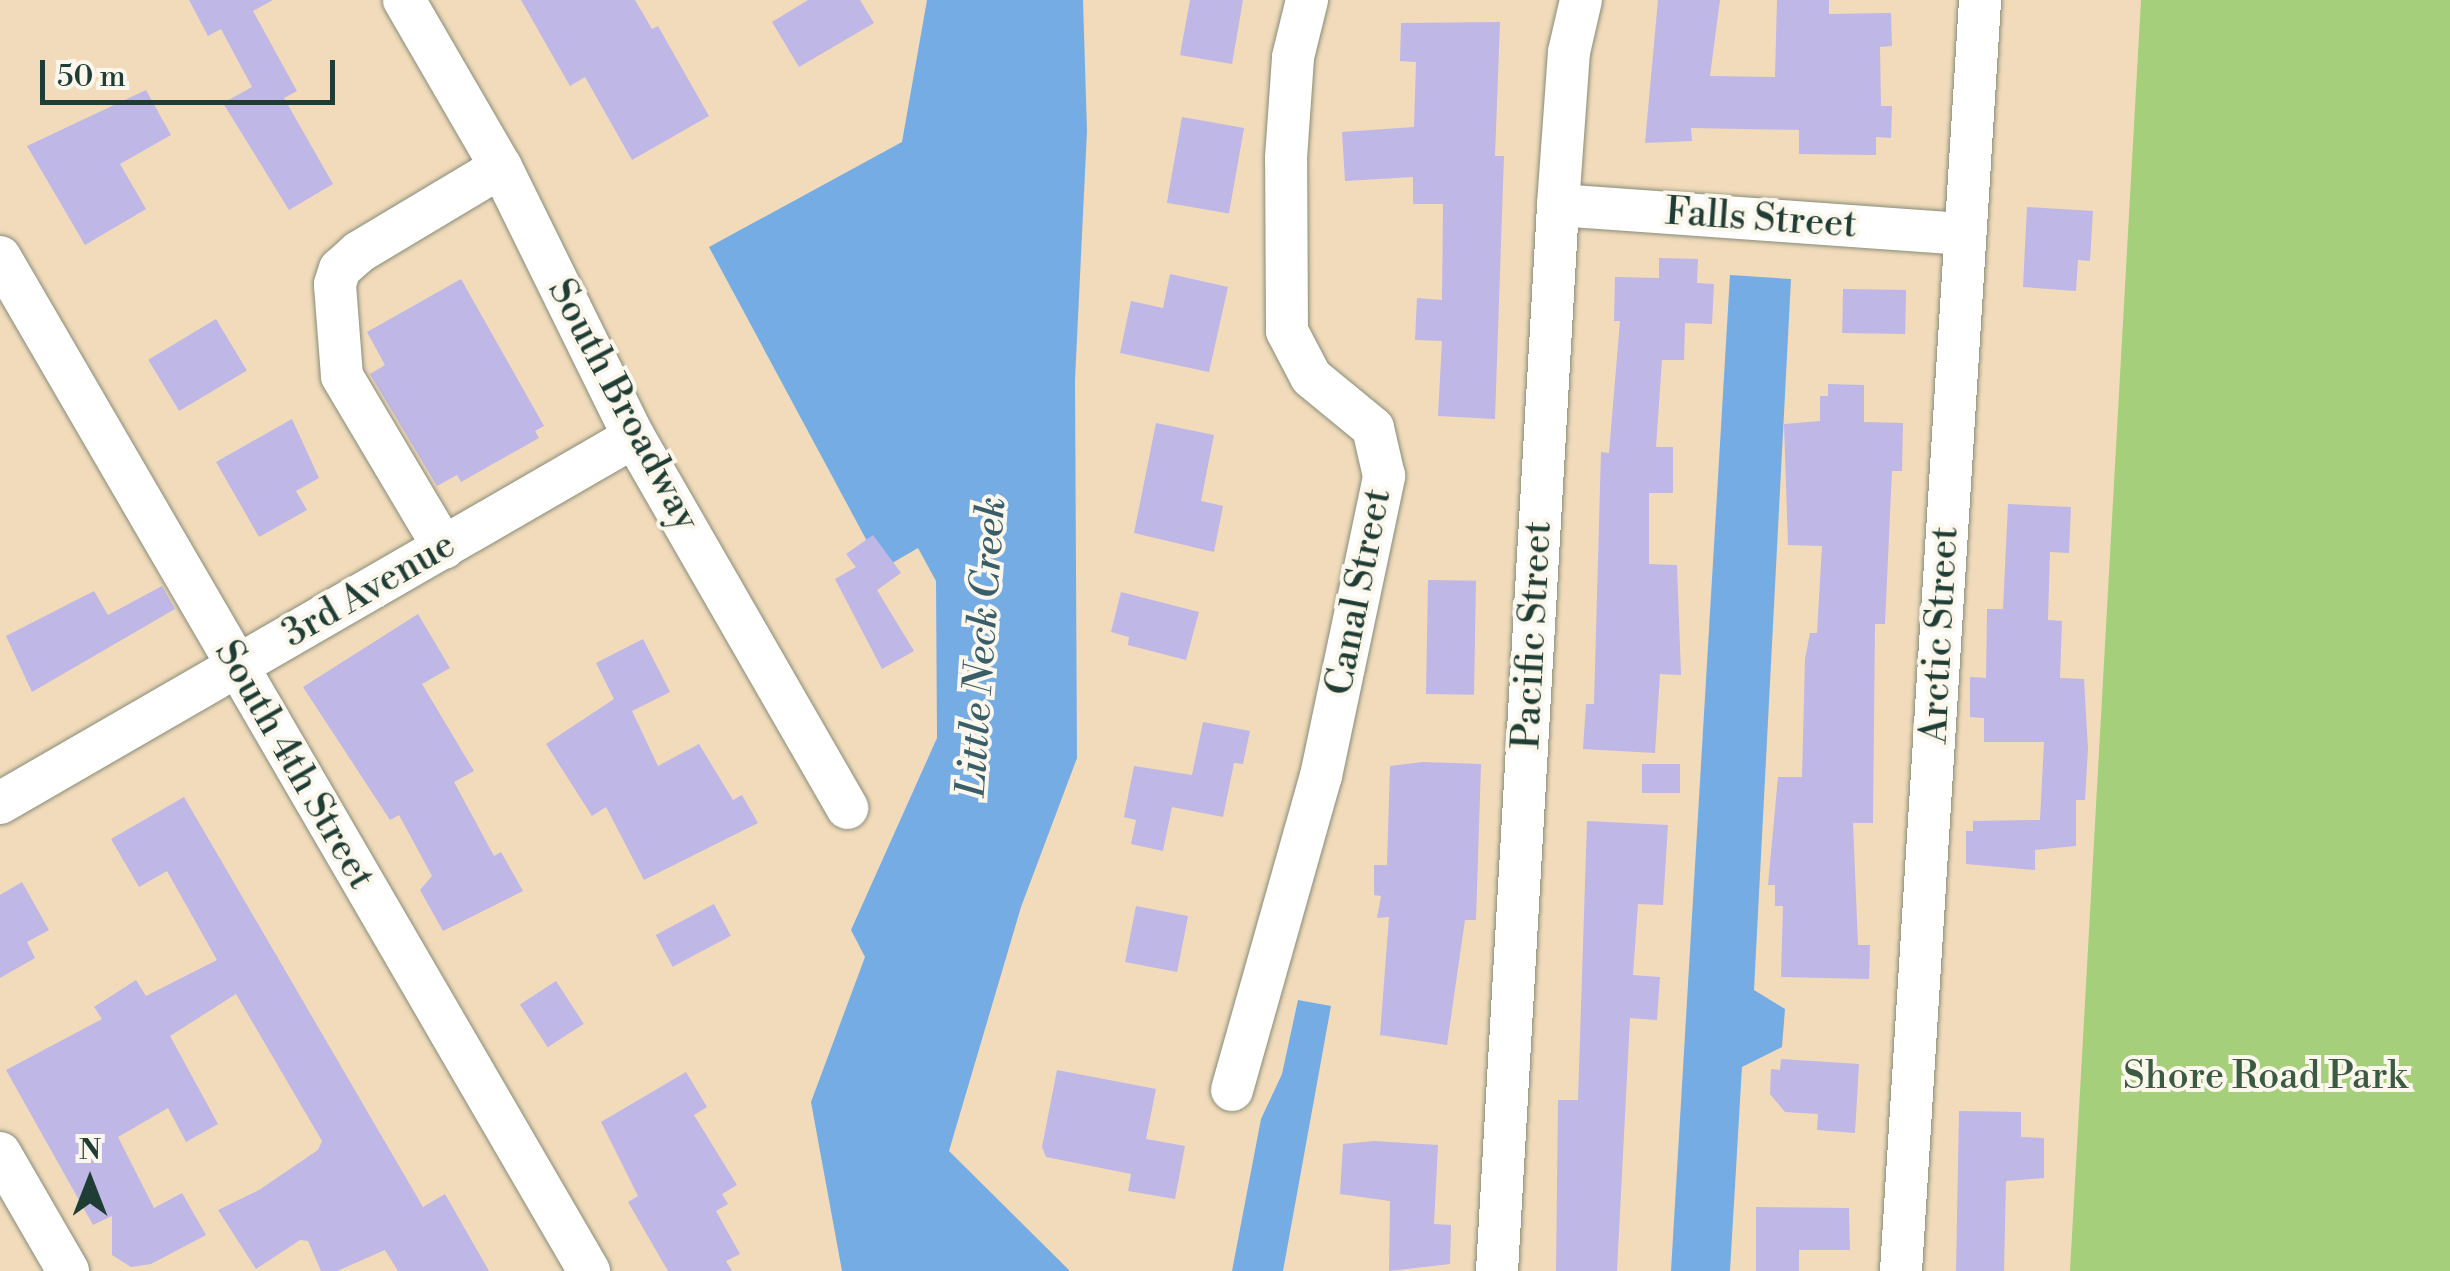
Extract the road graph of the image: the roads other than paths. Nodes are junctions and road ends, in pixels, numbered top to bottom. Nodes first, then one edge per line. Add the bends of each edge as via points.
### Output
1 (404, 0) edge
2 (1306, 0) edge
3 (1581, 0) edge
4 (1980, 0) edge
5 (501, 167) junction
6 (1558, 205) junction
7 (1965, 234) junction
8 (0, 257) edge
9 (634, 436) junction
10 (444, 548) junction
11 (236, 666) junction
12 (0, 803) edge
13 (848, 808) dead end
14 (1232, 1090) dead end
15 (0, 1153) edge
16 (68, 1271) edge
17 (589, 1271) edge
18 (1497, 1271) edge
19 (1902, 1271) edge

1 - 5 street, South Broadway
2 - 14 street, Canal Street via 1293,57 1286,158 1287,331 1312,377 1373,428 1384,476 1321,776
3 - 6 street, Pacific Street via 1568,52
4 - 7 street, Arctic Street
5 - 9 street, South Broadway
5 - 10 street via 360,252 340,269 335,284 342,376
6 - 7 street, Falls Street
6 - 18 street, Pacific Street
7 - 19 street, Arctic Street
8 - 11 street, South 4th Street
9 - 10 street, 3rd Avenue
9 - 13 street, South Broadway
10 - 11 street, 3rd Avenue
11 - 12 street, 3rd Avenue
11 - 17 street, South 4th Street
15 - 16 street

